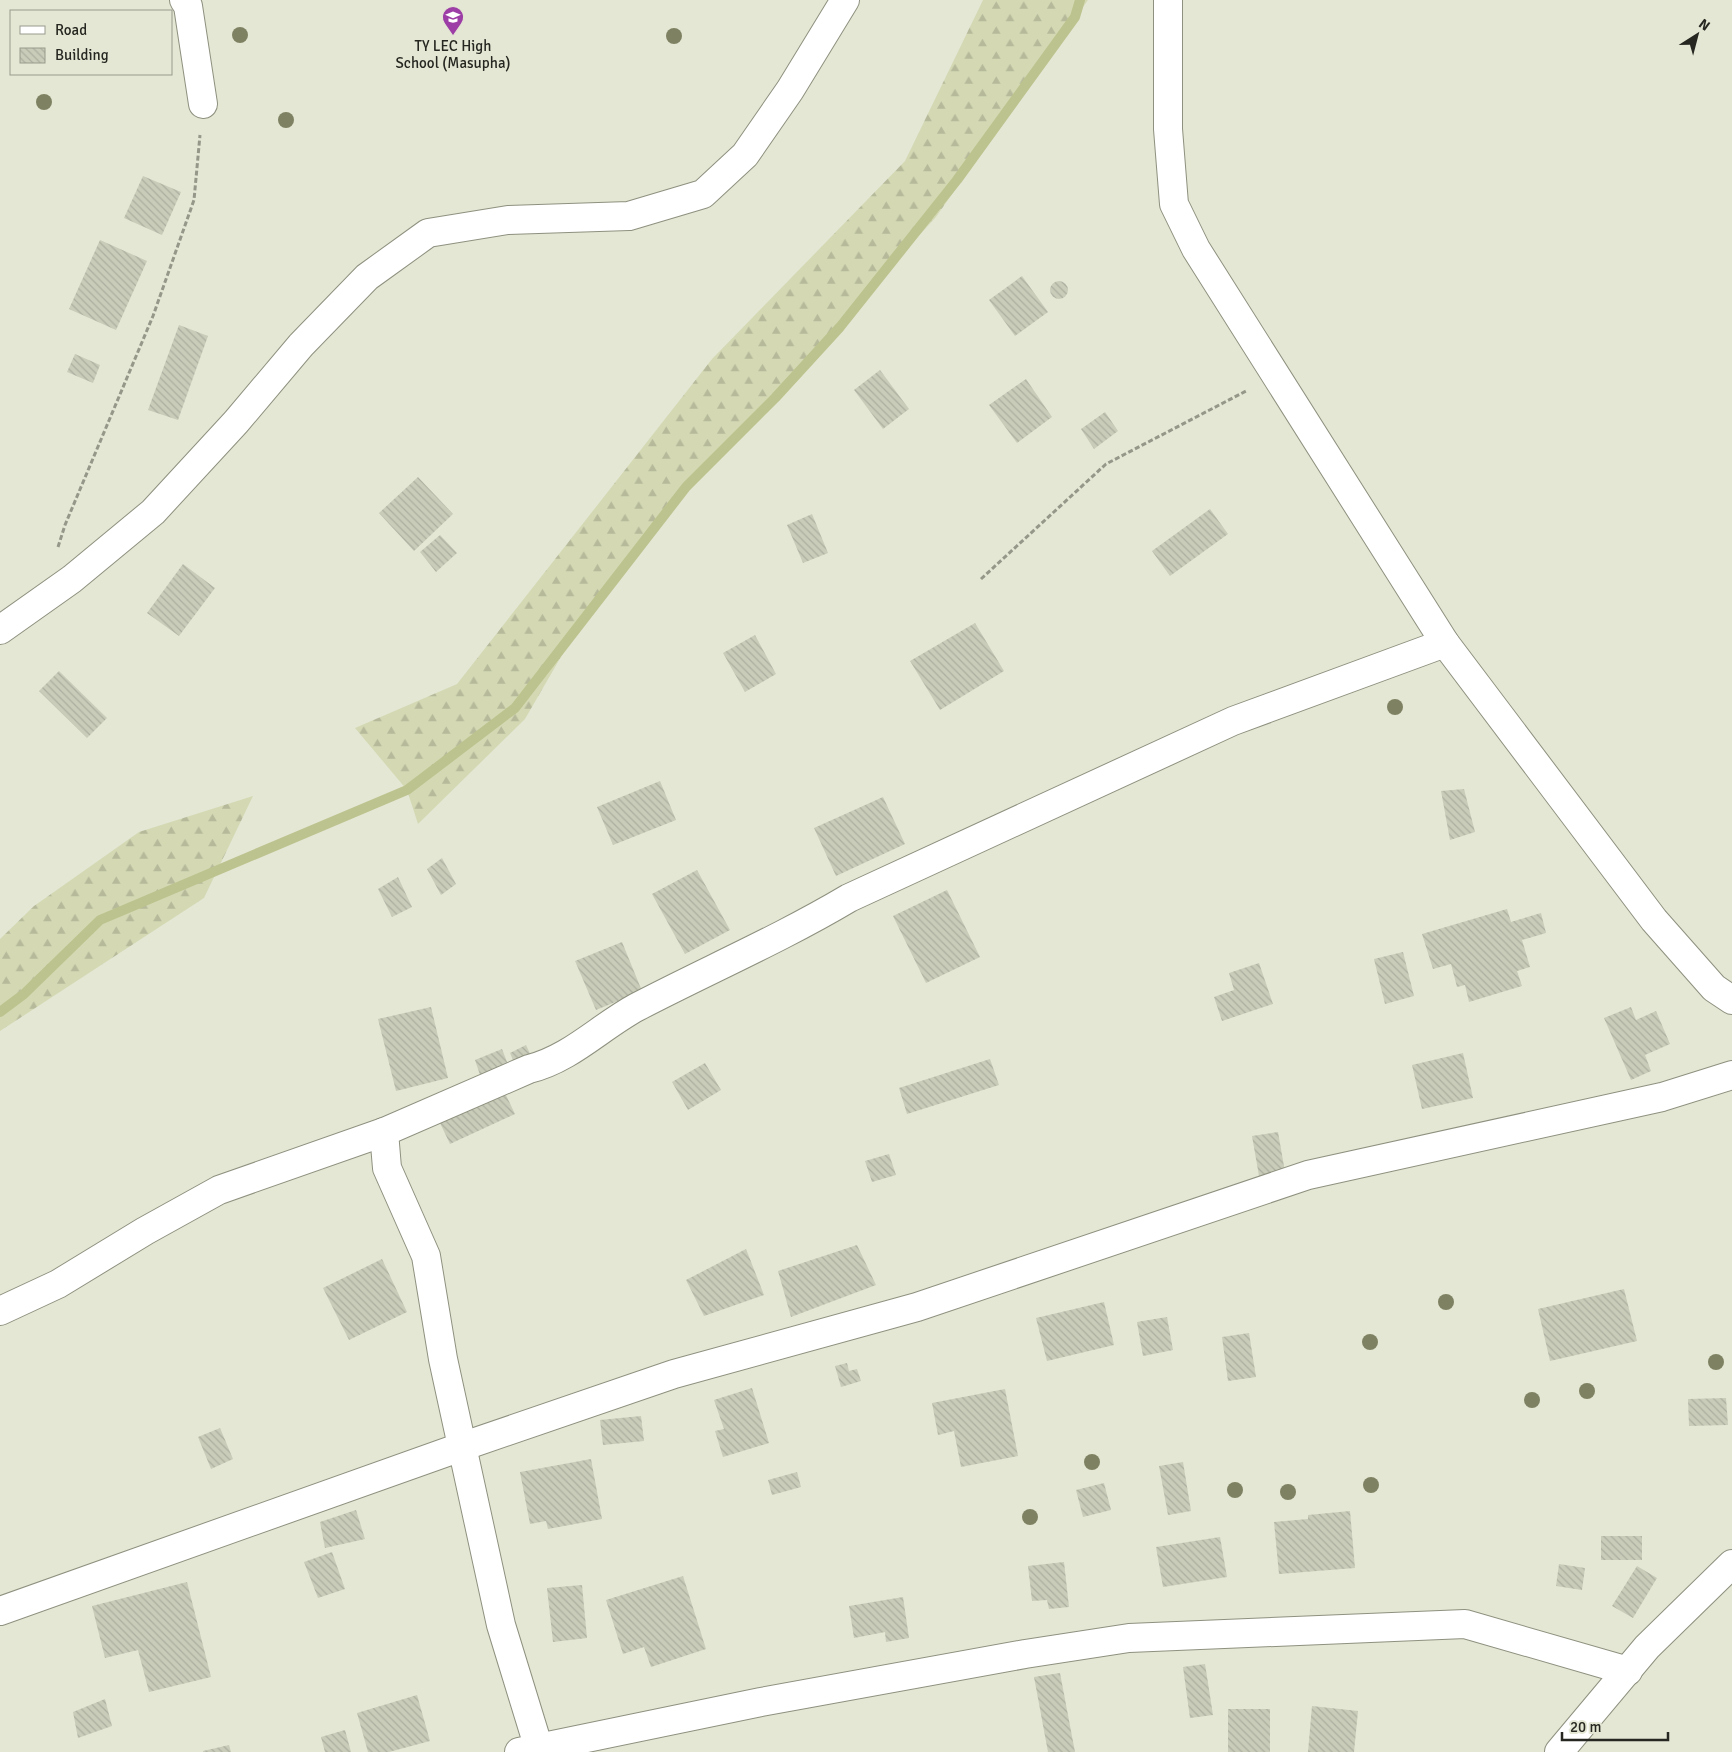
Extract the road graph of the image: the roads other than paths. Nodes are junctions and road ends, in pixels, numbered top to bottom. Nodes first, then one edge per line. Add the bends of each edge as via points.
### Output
1 (184, 0) edge
2 (845, 0) edge
3 (1168, 0) edge
4 (203, 104) road end
5 (0, 630) edge
6 (1445, 643) junction
7 (1732, 1000) edge
8 (1732, 1075) edge
9 (384, 1132) junction
10 (0, 1311) edge
11 (461, 1447) junction
12 (1732, 1564) edge
13 (0, 1611) edge
14 (1628, 1671) junction
15 (533, 1751) edge
16 (1560, 1752) edge

1 - 4 street via 188,6
2 - 5 street via 790,90 745,155 703,194 629,216 508,220 428,232 367,277 301,345 153,512 72,578
3 - 6 street via 1168,129 1174,204 1196,249
6 - 7 street via 1654,920 1714,988
6 - 9 street via 1233,721 849,898 800,927 635,1008 549,1064 529,1069
8 - 11 street via 1662,1097 1308,1175 917,1307 674,1374
9 - 10 street via 219,1190 58,1284
9 - 11 street via 387,1168 426,1256
11 - 13 street
11 - 15 street
12 - 14 street via 1647,1647
14 - 15 street via 1465,1624 1129,1638 761,1702
14 - 16 street

